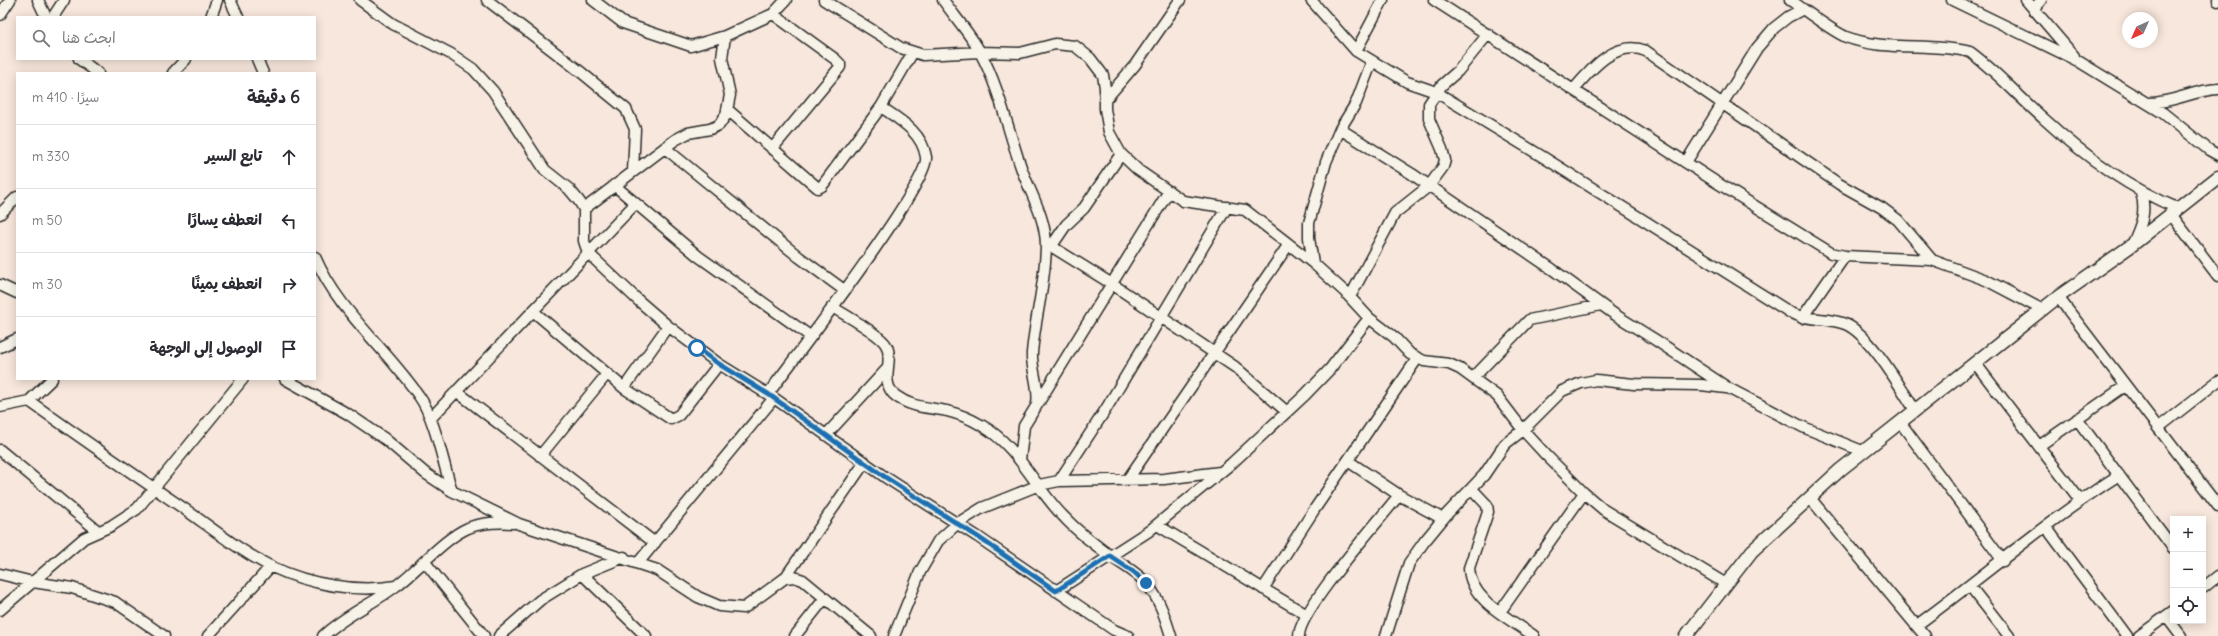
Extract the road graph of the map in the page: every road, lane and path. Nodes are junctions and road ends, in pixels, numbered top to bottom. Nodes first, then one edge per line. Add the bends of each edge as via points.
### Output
1 (10, 0) edge
2 (38, 0) edge
3 (64, 0) edge
4 (217, 0) edge
5 (230, 0) edge
6 (360, 0) edge
7 (487, 0) edge
8 (593, 0) edge
9 (786, 0) edge
10 (824, 0) edge
11 (943, 0) edge
12 (1180, 0) edge
13 (1311, 0) edge
14 (1383, 0) edge
15 (1434, 0) edge
16 (1790, 0) edge
17 (1952, 0) edge
18 (2026, 0) edge
19 (2041, 0) edge
20 (1803, 9) junction
21 (2034, 10) junction
22 (772, 14) junction
23 (0, 15) edge
24 (46, 16) edge
25 (54, 16) edge
26 (211, 16) edge
27 (238, 16) edge
28 (1488, 34) junction
29 (725, 36) junction
30 (1356, 51) junction
31 (914, 52) junction
32 (980, 52) junction
33 (80, 60) edge
34 (185, 60) edge
35 (257, 60) edge
36 (2078, 61) junction
37 (1372, 62) junction
38 (97, 72) edge
39 (174, 72) edge
40 (263, 72) edge
41 (1574, 89) junction
42 (2218, 89) edge
43 (1436, 92) junction
44 (1105, 100) junction
45 (1722, 103) junction
46 (2148, 104) junction
47 (881, 107) junction
48 (728, 110) junction
49 (1340, 129) junction
50 (665, 148) junction
51 (772, 149) junction
52 (1121, 154) junction
53 (2218, 155) edge
54 (1686, 162) junction
55 (633, 172) junction
56 (2218, 177) edge
57 (614, 185) junction
58 (1429, 186) junction
59 (1168, 191) junction
60 (2141, 192) junction
61 (16, 198) edge
62 (635, 204) junction
63 (1227, 207) junction
64 (584, 209) junction
65 (2173, 210) junction
66 (0, 214) edge
67 (1289, 244) junction
68 (1048, 245) junction
69 (2132, 245) junction
70 (588, 253) junction
71 (1845, 256) junction
72 (316, 259) edge
73 (1932, 260) junction
74 (1313, 263) junction
75 (2218, 276) edge
76 (1112, 284) junction
77 (0, 285) edge
78 (844, 290) junction
79 (16, 293) edge
80 (1350, 297) junction
81 (2058, 297) junction
82 (1601, 305) junction
83 (832, 307) junction
84 (2043, 310) junction
85 (533, 311) junction
86 (1160, 317) junction
87 (1369, 318) junction
88 (1802, 318) junction
89 (668, 326) junction
90 (810, 336) junction
91 (16, 339) edge
92 (0, 347) edge
93 (1213, 353) junction
94 (1417, 359) junction
95 (719, 364) junction
96 (1976, 364) junction
97 (886, 370) junction
98 (607, 374) junction
99 (1473, 378) junction
100 (51, 380) edge
101 (242, 380) edge
102 (287, 380) edge
103 (2218, 381) edge
104 (2125, 386) junction
105 (624, 388) junction
106 (1728, 388) junction
107 (456, 391) junction
108 (771, 396) junction
109 (29, 401) junction
110 (1037, 404) junction
111 (0, 406) edge
112 (1916, 410) junction
113 (1287, 412) junction
114 (431, 418) junction
115 (2078, 419) junction
116 (1900, 422) junction
117 (2158, 428) junction
118 (1523, 430) junction
119 (827, 434) junction
120 (2039, 446) junction
121 (0, 450) edge
122 (1862, 452) junction
123 (540, 456) junction
124 (1020, 460) junction
125 (1348, 461) junction
126 (865, 462) junction
127 (1221, 472) junction
128 (2118, 474) junction
129 (1128, 479) junction
130 (1059, 481) junction
131 (1039, 485) junction
132 (154, 488) junction
133 (1472, 489) junction
134 (452, 490) junction
135 (1584, 493) junction
136 (1399, 495) junction
137 (1810, 498) junction
138 (2080, 500) junction
139 (2218, 506) edge
140 (1443, 519) junction
141 (958, 523) junction
142 (519, 524) junction
143 (1156, 525) junction
144 (2046, 527) junction
145 (98, 531) junction
146 (655, 542) junction
147 (2170, 544) edge
148 (1110, 556) junction
149 (624, 558) junction
150 (2003, 561) junction
151 (425, 562) junction
152 (638, 563) junction
153 (271, 566) junction
154 (0, 574) edge
155 (582, 574) junction
156 (2218, 576) edge
157 (785, 578) junction
158 (33, 582) junction
159 (1726, 584) junction
160 (396, 586) junction
161 (1970, 586) junction
162 (2206, 586) edge
163 (1263, 589) junction
164 (1056, 591) junction
165 (825, 598) junction
166 (0, 610) edge
167 (1500, 612) junction
168 (2170, 614) edge
169 (1307, 615) junction
170 (2175, 624) edge
171 (1916, 625) junction
172 (480, 634) edge
173 (164, 636) edge
174 (208, 636) edge
175 (323, 636) edge
176 (499, 636) edge
177 (646, 636) edge
178 (795, 636) edge
179 (871, 636) edge
180 (894, 636) edge
181 (1128, 636) edge
182 (1171, 636) edge
183 (1299, 636) edge
184 (1386, 636) edge
185 (1534, 636) edge
186 (1686, 636) edge
187 (1925, 636) edge
188 (2009, 636) edge
189 (2127, 636) edge
190 (2140, 636) edge
191 (2181, 636) edge

1 - 23 street
2 - 24 street
3 - 25 street
4 - 26 street
5 - 27 street
6 - 64 street via 393,24 451,54 473,69 497,98 545,170 569,189
7 - 55 street via 626,109 635,129
8 - 29 street via 623,23 683,44 698,45
9 - 22 street
10 - 31 street via 901,48
11 - 32 street
12 - 44 street via 1135,65
13 - 30 street
14 - 30 street
15 - 28 street
16 - 20 street
17 - 36 street
18 - 21 street
19 - 21 street
20 - 45 street via 1774,28 1757,48
20 - 60 street via 1845,36 1874,44 1970,52 2044,119
21 - 36 street
22 - 29 street
22 - 51 street via 835,59 840,67
28 - 41 street
28 - 43 street via 1458,71
29 - 48 street via 722,58 730,95
30 - 37 street
31 - 32 street via 923,55 943,55
31 - 47 street
32 - 44 street via 1020,53 1056,44 1074,46 1090,58 1103,74
32 - 68 street via 997,93 1022,169 1037,202
33 - 38 street
34 - 39 street
35 - 40 street
36 - 46 street
37 - 43 street via 1407,82
37 - 49 street via 1356,103
41 - 45 street via 1599,63 1618,50 1635,47 1646,51
41 - 54 street
42 - 46 street via 2165,103
43 - 58 street via 1429,104 1429,119 1444,160 1443,167
43 - 88 street
44 - 52 street via 1109,132
45 - 54 street
45 - 73 street via 1839,184 1882,208 1898,220
46 - 53 street
47 - 51 street via 818,188
47 - 78 street via 909,127 919,138 926,164 877,248
48 - 50 street via 719,125 688,133
48 - 51 street
49 - 58 street
49 - 74 street via 1326,162 1309,223
50 - 55 street
50 - 78 street via 799,257
52 - 59 street via 1138,170
52 - 68 street via 1084,208
54 - 71 street via 1831,253
55 - 57 street
56 - 65 street
57 - 62 street
57 - 64 street
58 - 80 street via 1395,213
58 - 82 street
59 - 63 street via 1195,204
59 - 76 street
60 - 65 street
60 - 69 street via 2144,217
61 - 66 street
62 - 70 street
62 - 90 street via 698,256
63 - 67 street via 1245,210
63 - 86 street
64 - 70 street via 584,241
65 - 69 street
65 - 75 street
67 - 74 street
67 - 93 street
68 - 76 street
68 - 110 street via 1034,324 1032,360 1038,395
69 - 81 street
70 - 85 street
70 - 89 street
71 - 73 street
71 - 88 street
72 - 114 street via 336,296 420,396
73 - 84 street via 1986,280
74 - 80 street
76 - 86 street
76 - 110 street
77 - 79 street
78 - 83 street
80 - 87 street
81 - 84 street
81 - 104 street
82 - 99 street via 1529,320
82 - 106 street
83 - 90 street
83 - 97 street via 880,338 886,345
84 - 96 street
85 - 98 street
85 - 107 street
86 - 93 street
86 - 130 street
87 - 94 street
87 - 113 street via 1330,369
88 - 112 street via 1834,320 1859,333 1870,344
89 - 95 street
89 - 105 street
90 - 108 street
91 - 92 street
93 - 113 street via 1235,367
93 - 129 street
94 - 99 street via 1449,364
94 - 125 street
95 - 105 street via 675,418 664,416
95 - 108 street
96 - 112 street
96 - 120 street
97 - 119 street
97 - 124 street via 889,386 895,395 916,407 948,411 972,420 991,431
98 - 105 street
98 - 123 street
99 - 118 street via 1497,396
100 - 109 street
101 - 132 street
102 - 134 street via 348,414 385,439 425,473
103 - 117 street
104 - 115 street
104 - 117 street
106 - 118 street via 1596,380 1581,383 1562,391
106 - 122 street via 1803,427
107 - 114 street
107 - 123 street
108 - 119 street
108 - 146 street
109 - 111 street
109 - 132 street
110 - 124 street via 1024,426
112 - 116 street
113 - 127 street
114 - 134 street
115 - 120 street
115 - 128 street
116 - 122 street
116 - 150 street
117 - 139 street
118 - 133 street via 1505,444
118 - 135 street
119 - 126 street
120 - 138 street
121 - 145 street
122 - 137 street
123 - 146 street
124 - 131 street
125 - 136 street
125 - 163 street
126 - 141 street
126 - 157 street
127 - 129 street via 1164,479
127 - 143 street
128 - 138 street
128 - 147 street
129 - 130 street
130 - 131 street
131 - 141 street via 982,508
131 - 148 street via 1065,518
132 - 145 street via 137,509
132 - 153 street
133 - 140 street
133 - 167 street via 1487,505 1488,512 1469,568 1469,578 1482,598
134 - 142 street
135 - 159 street via 1610,513
135 - 167 street
136 - 140 street
136 - 169 street via 1362,539
137 - 159 street via 1752,551
137 - 171 street
138 - 144 street
140 - 184 street via 1409,563
141 - 164 street
141 - 180 street via 938,541 920,572
142 - 149 street
142 - 151 street via 498,522 467,529
143 - 148 street
143 - 163 street
144 - 150 street
144 - 189 street
145 - 158 street via 84,538
146 - 152 street
148 - 164 street
148 - 182 street via 1134,572 1150,588 1158,599
149 - 152 street
149 - 155 street
150 - 161 street
151 - 160 street
151 - 172 street
152 - 157 street via 657,570 698,597 719,606 734,608 744,608
153 - 160 street via 306,580 338,586 374,590
153 - 174 street
154 - 158 street
155 - 176 street via 540,600
155 - 177 street
156 - 162 street
157 - 165 street via 803,580
158 - 166 street
158 - 173 street via 72,588 115,602
159 - 186 street
160 - 175 street via 350,614
161 - 171 street
161 - 188 street
163 - 169 street
164 - 181 street via 1114,630
165 - 178 street
165 - 179 street
167 - 185 street
168 - 190 street
169 - 183 street
170 - 191 street
171 - 187 street

